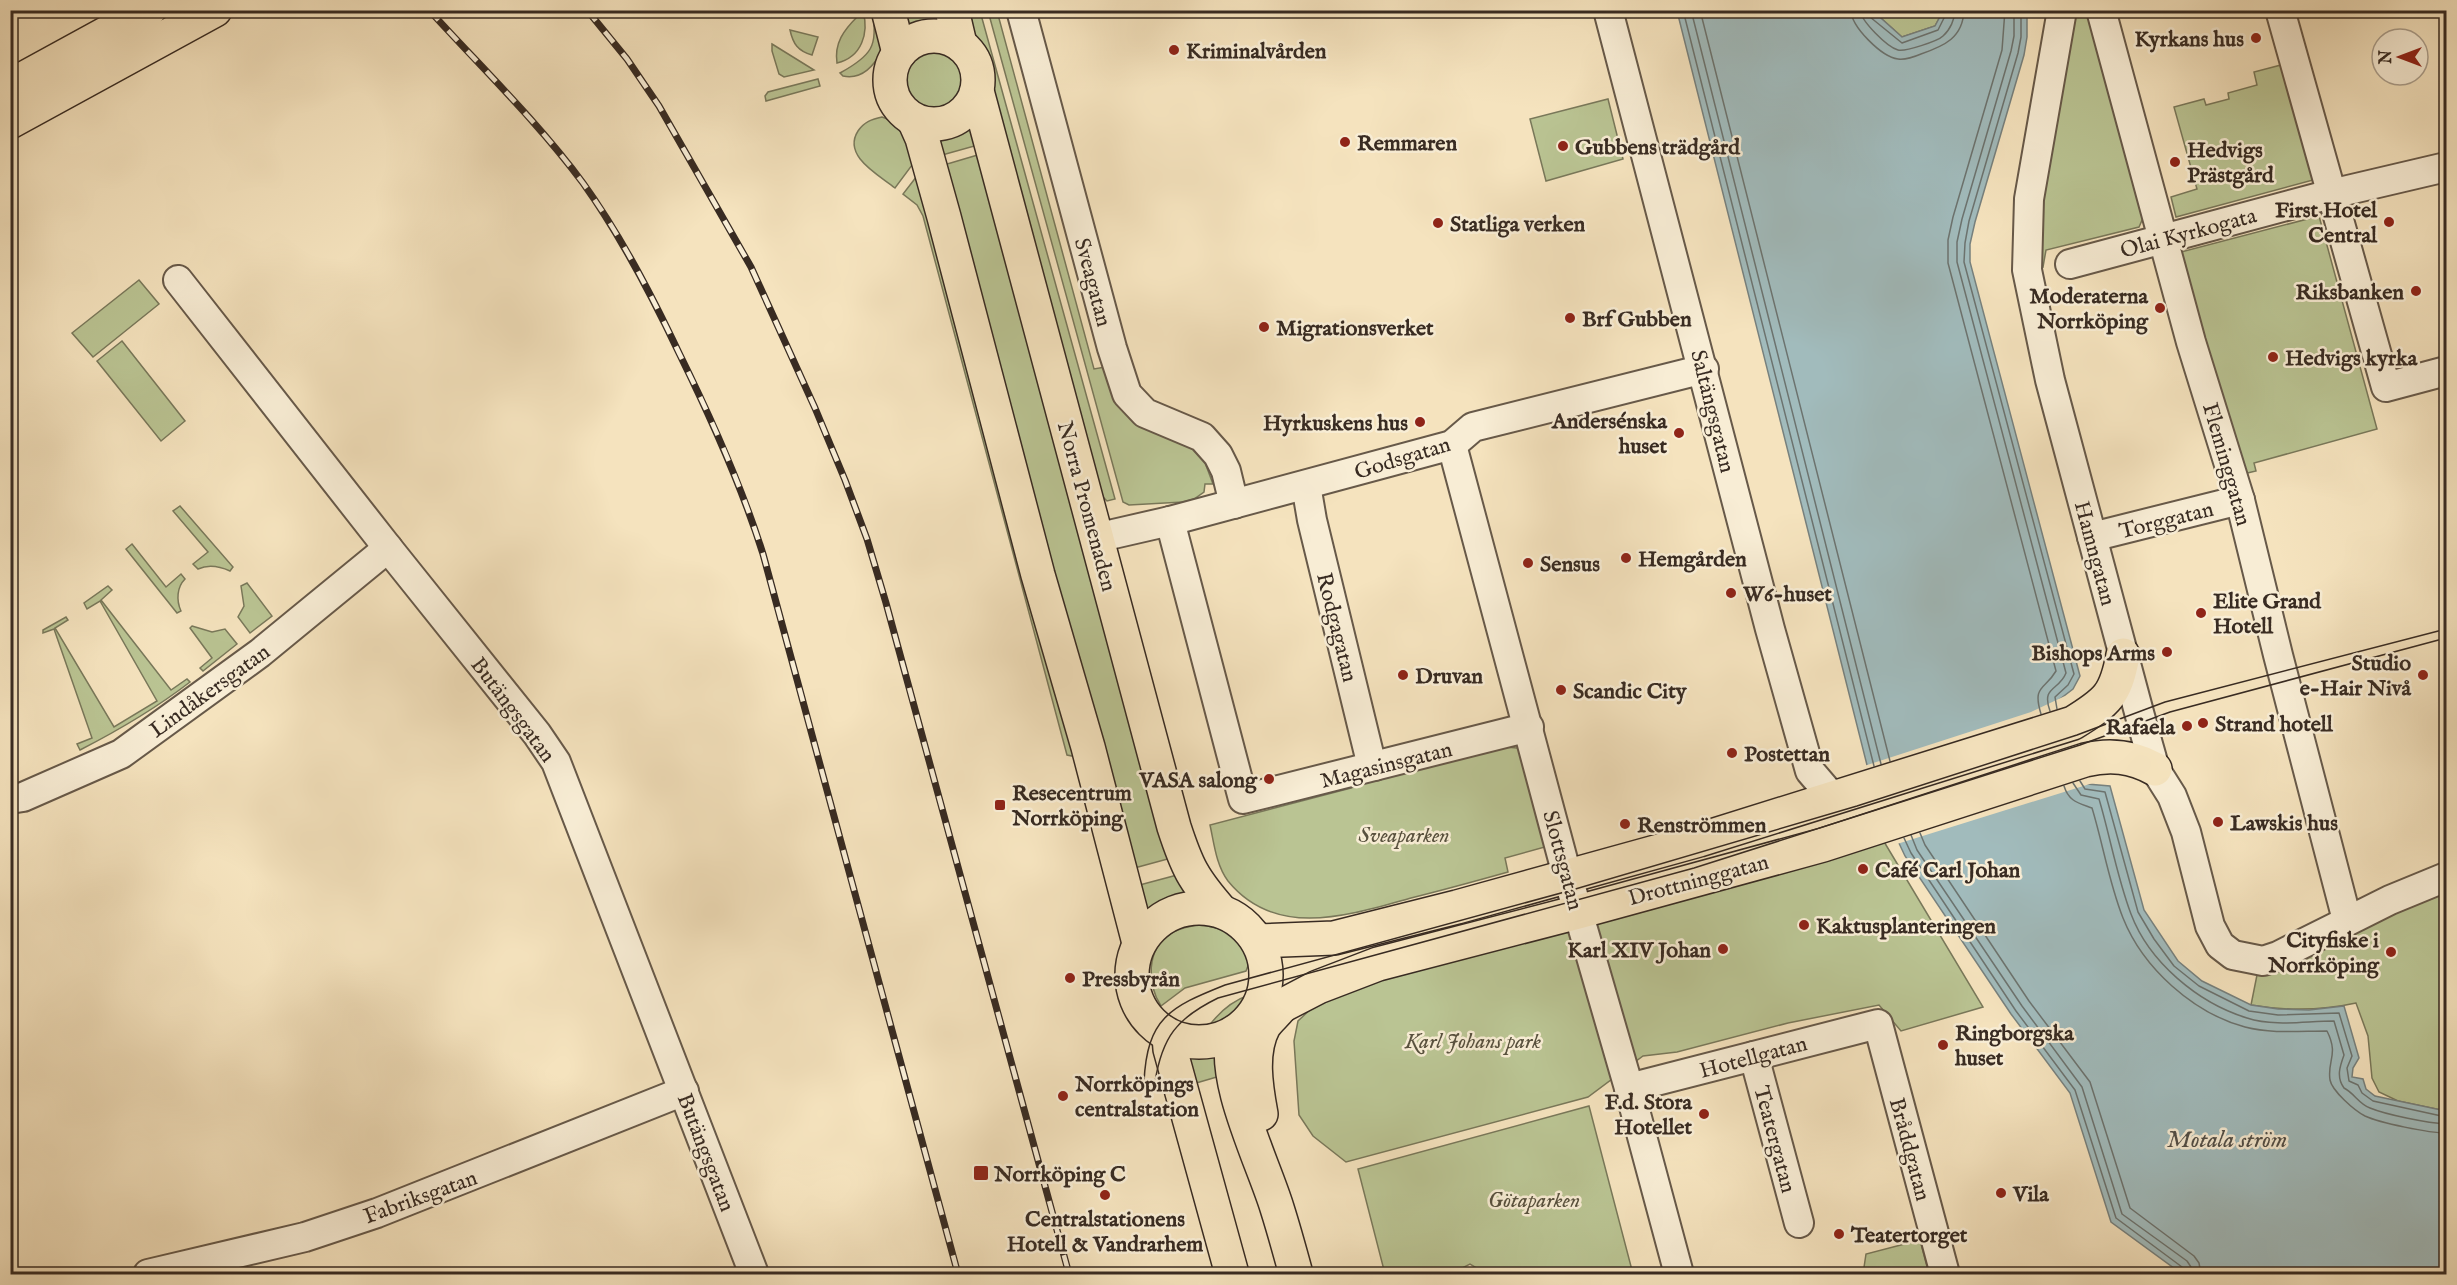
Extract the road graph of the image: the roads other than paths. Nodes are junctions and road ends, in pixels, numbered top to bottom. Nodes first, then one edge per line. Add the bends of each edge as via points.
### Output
1 (149, 10) edge
2 (215, 10) edge
3 (888, 10) edge
4 (952, 10) edge
5 (1021, 10) edge
6 (1608, 10) edge
7 (2062, 10) edge
8 (2101, 10) edge
9 (2280, 10) edge
10 (960, 44) junction
11 (899, 53) junction
12 (10, 86) edge
13 (977, 91) junction
14 (914, 120) junction
15 (10, 122) edge
16 (2446, 167) edge
17 (2331, 194) junction
18 (2163, 239) junction
19 (2070, 264) dead end
20 (178, 280) dead end
21 (1704, 369) junction
22 (2446, 371) edge
23 (1452, 445) junction
24 (1306, 485) junction
25 (2240, 500) junction
26 (1234, 504) junction
27 (1170, 521) junction
28 (2092, 537) junction
29 (1096, 538) junction
30 (388, 548) junction
31 (2122, 655) junction
32 (1529, 727) junction
33 (1375, 766) junction
34 (2155, 769) junction
35 (1847, 795) junction
36 (10, 800) edge
37 (1567, 875) junction
38 (2446, 877) edge
39 (1221, 911) junction
40 (1578, 912) junction
41 (2347, 920) junction
42 (1258, 941) junction
43 (1138, 944) junction
44 (1280, 1008) junction
45 (1878, 1024) joint
46 (1239, 1029) junction
47 (1169, 1036) junction
48 (1754, 1056) junction
49 (1641, 1085) junction
50 (684, 1092) junction
51 (1277, 1208) junction
52 (1799, 1222) dead end
53 (1681, 1274) edge
54 (148, 1275) edge
55 (754, 1275) edge
56 (1232, 1275) edge
57 (1296, 1275) edge
58 (1945, 1275) edge

1 - 12 main road
2 - 15 main road
3 - 11 main road
4 - 10 main road
5 - 26 street, Sveagatan via 1127,393 1145,412 1202,437 1226,471
6 - 21 street, Saltängsgatan
7 - 28 street, Hamngatan via 2030,199 2027,270 2050,380
8 - 18 street, Fleminggatan
9 - 17 street
10 - 11 main road via 928,36
10 - 13 main road via 976,65
11 - 14 main road via 890,71 890,87 897,104
13 - 14 main road via 972,104 952,121 926,124
13 - 29 main road, Norra Promenaden
14 - 43 main road via 941,206
16 - 17 street, Olai Kyrkogata
17 - 18 street, Olai Kyrkogata
17 - 22 street via 2386,387
18 - 19 street, Olai Kyrkogata
18 - 25 street, Fleminggatan
20 - 30 street, Butängsgatan
21 - 23 street, Godsgatan via 1473,427
21 - 35 street, Saltängsgatan via 1810,771 1828,792
23 - 24 street, Godsgatan
23 - 32 street, Slottsgatan
24 - 26 street, Godsgatan
24 - 33 street, Rodgagatan
25 - 28 street, Torggatan
25 - 41 street, Fleminggatan
26 - 27 street, Godsgatan
27 - 29 street, Godsgatan
27 - 33 street, Magasinsgatan via 1242,800
28 - 31 street, Hamngatan
29 - 39 main road, Norra Promenaden via 1185,863
30 - 36 street, Lindåkersgatan via 260,653 121,754
30 - 50 street, Butängsgatan via 556,762
31 - 34 street, Hamngatan
31 - 35 main road, Drottninggatan via 2119,680 2105,702 2073,723
32 - 33 street, Magasinsgatan
32 - 37 street, Slottsgatan
34 - 40 main road, Drottninggatan via 2141,761 2101,756 1823,845
34 - 41 street, Hamngatan via 2172,796 2186,832 2210,926 2220,945 2234,955 2263,961 2295,949
35 - 37 main road, Drottninggatan
37 - 40 street, Slottsgatan
37 - 42 main road, Drottninggatan via 1334,939
38 - 41 street
39 - 42 main road via 1236,918
39 - 43 main road via 1202,907 1174,912 1150,928
40 - 44 main road, Drottninggatan via 1378,964 1318,987
40 - 49 street, Slottsgatan
42 - 46 main road via 1264,956 1266,983 1255,1013
43 - 47 main road via 1132,961 1135,998 1143,1014
44 - 46 main road, Drottninggatan
44 - 51 main road via 1265,1025 1258,1041 1256,1074
45 - 48 street, Hotellgatan
45 - 58 street, Bråddgatan via 1921,1212
46 - 47 main road via 1218,1040 1199,1042
46 - 51 main road via 1230,1046 1234,1080
47 - 56 main road
48 - 49 street, Hotellgatan
48 - 52 street, Teatergatan
49 - 53 street, Slottsgatan
50 - 54 street, Fabriksgatan via 377,1213 304,1237
50 - 55 street, Butängsgatan
51 - 57 main road

